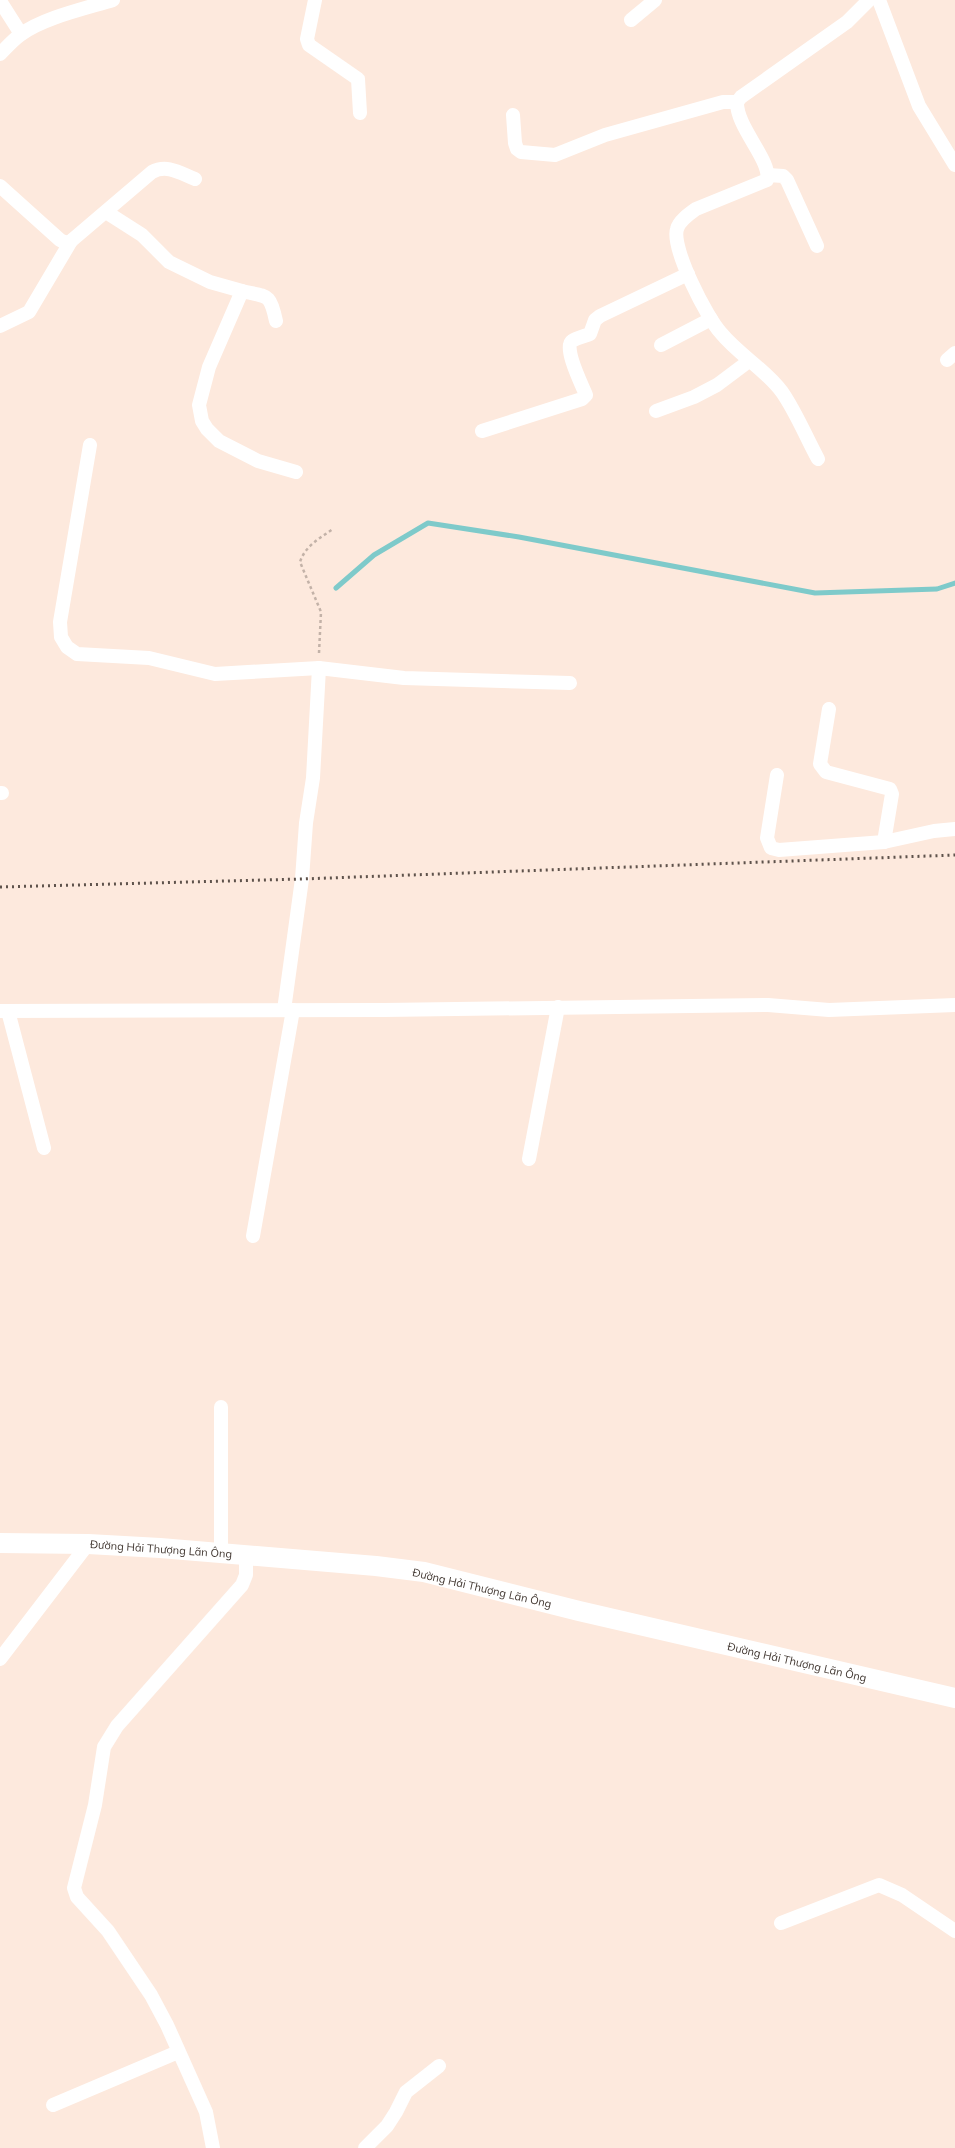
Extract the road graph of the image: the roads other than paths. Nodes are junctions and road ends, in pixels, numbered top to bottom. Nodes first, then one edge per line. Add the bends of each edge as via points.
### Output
1 (113, 0) edge
2 (316, 0) edge
3 (655, 0) edge
4 (868, 0) edge
5 (873, 0) edge
6 (879, 0) edge
7 (0, 1) edge
8 (631, 20) dead end
9 (21, 34) junction
10 (0, 54) edge
11 (737, 102) junction
12 (360, 113) dead end
13 (512, 115) dead end
14 (955, 165) edge
15 (768, 175) junction
16 (195, 179) dead end
17 (0, 186) edge
18 (106, 212) junction
19 (71, 241) junction
20 (817, 246) dead end
21 (688, 274) junction
22 (242, 291) junction
23 (711, 319) junction
24 (276, 321) dead end
25 (0, 326) edge
26 (661, 345) dead end
27 (749, 361) junction
28 (656, 412) dead end
29 (482, 431) dead end
30 (90, 445) dead end
31 (818, 459) dead end
32 (296, 472) dead end
33 (319, 668) junction
34 (570, 683) dead end
35 (829, 709) dead end
36 (777, 775) dead end
37 (955, 829) edge
38 (884, 842) junction
39 (955, 1005) edge
40 (558, 1007) junction
41 (288, 1010) junction
42 (4, 1011) edge
43 (44, 1148) dead end
44 (529, 1159) dead end
45 (253, 1236) dead end
46 (221, 1407) dead end
47 (0, 1543) edge
48 (88, 1544) junction
49 (221, 1552) junction
50 (246, 1554) junction
51 (0, 1659) edge
52 (955, 1698) edge
53 (781, 1923) dead end
54 (955, 1931) edge
55 (178, 2052) junction
56 (439, 2066) dead end
57 (53, 2105) dead end
58 (210, 2147) edge
59 (365, 2148) edge

1 - 9 street via 72,12
2 - 12 street via 307,39 309,45 358,79
3 - 8 street
4 - 5 street
4 - 11 street via 847,22
6 - 14 street via 919,106
7 - 9 street
9 - 10 street
11 - 13 street via 724,102 605,135 555,155 521,152 517,149
11 - 15 street via 740,118
15 - 20 street via 783,176 786,180
15 - 21 street via 763,183 696,209 686,216 677,228 677,244
16 - 18 street via 160,168
17 - 19 street via 60,240 66,243
18 - 19 street
18 - 22 street via 142,235 169,262 210,282
19 - 25 street via 29,312
21 - 23 street
21 - 29 street via 600,316 595,320 590,334 572,340 569,345 570,354 586,395 582,399
22 - 24 street via 268,297
22 - 32 street via 209,367 199,405 202,421 207,430 219,441 258,461
23 - 26 street
23 - 27 street via 720,333
27 - 28 street via 717,385
27 - 31 street via 769,377 782,393
30 - 33 street via 60,622 60,637 67,647 78,654 149,658 215,674
33 - 34 street via 390,677
33 - 41 street via 313,778 306,822
35 - 38 street via 821,758 822,769 890,789 892,794
36 - 38 street via 767,838 771,848 779,850
37 - 38 street
39 - 40 street via 829,1010 768,1005
40 - 41 street
40 - 44 street
41 - 42 street
41 - 45 street
42 - 43 street
46 - 49 street
47 - 48 street, Đường Hải Thượng Lãn Ông
48 - 49 street, Đường Hải Thượng Lãn Ông
48 - 51 street
49 - 50 street, Đường Hải Thượng Lãn Ông
50 - 52 street, Đường Hải Thượng Lãn Ông via 424,1572 579,1612
50 - 55 street via 246,1575 242,1585 106,1741 95,1805 75,1881 77,1897 108,1931 151,1995
53 - 54 street via 879,1885 902,1895
55 - 57 street
55 - 58 street via 206,2112
56 - 59 street via 406,2092 387,2126

